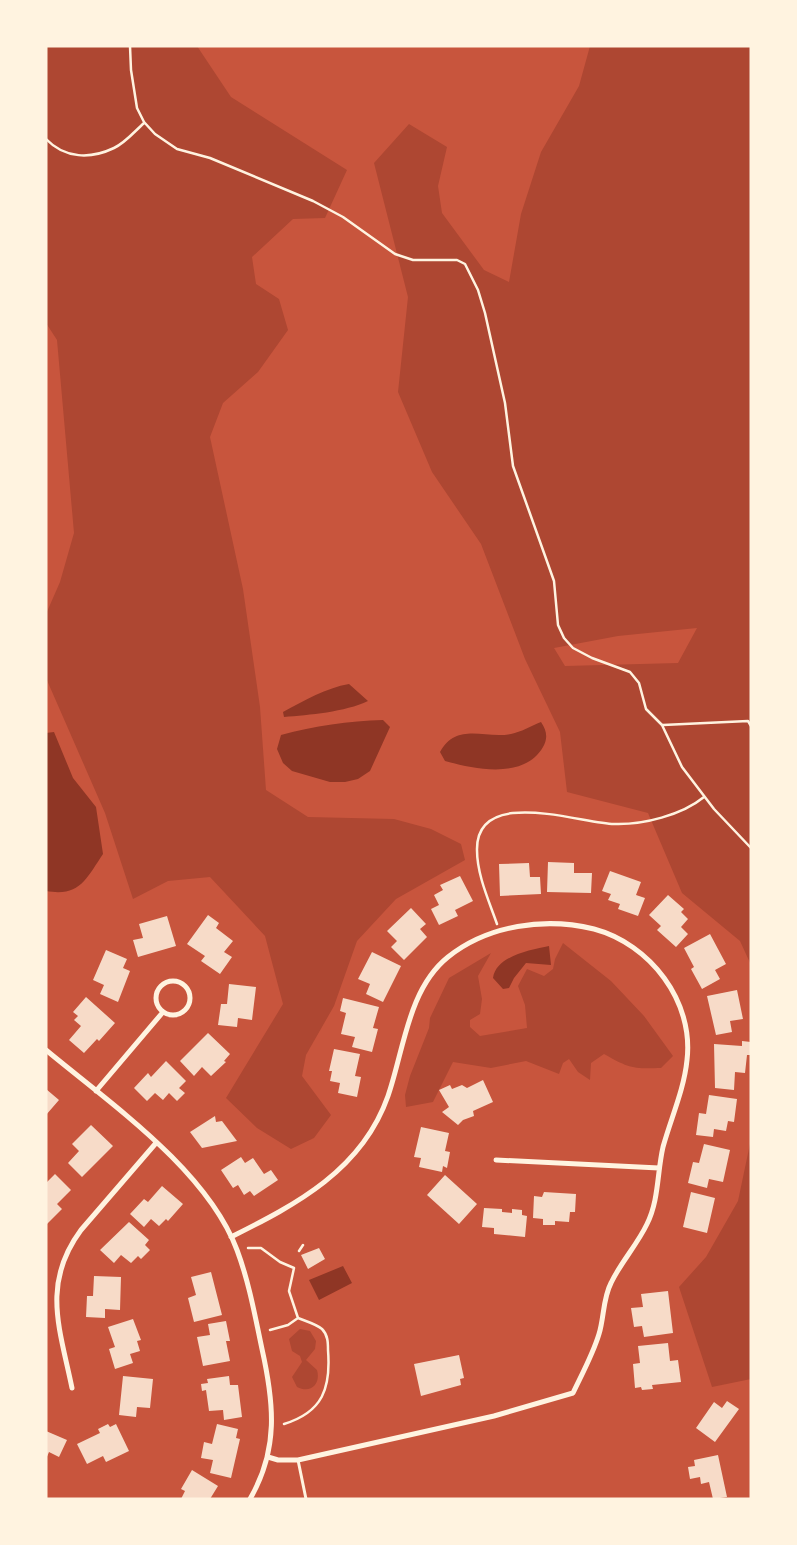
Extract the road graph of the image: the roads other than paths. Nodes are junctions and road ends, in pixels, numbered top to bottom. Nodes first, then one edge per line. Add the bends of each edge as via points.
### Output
1 (163, 1012) junction
2 (46, 1050) edge
3 (96, 1091) junction
4 (156, 1143) junction
5 (496, 1160) dead end
6 (660, 1168) junction
7 (232, 1237) junction
8 (72, 1388) dead end
9 (268, 1457) junction
10 (298, 1460) junction
11 (250, 1499) edge
12 (306, 1499) edge

1 - 1 street via 174,1015 187,1007 190,996 182,984 170,981 158,989 155,1000
1 - 3 street
2 - 3 street
3 - 4 street
4 - 7 street via 199,1187
4 - 8 street via 81,1230 62,1264 56,1305
5 - 6 street
6 - 7 street via 688,1057 685,1028 677,1001 663,976 646,957 618,937 585,927 531,925 500,930 463,946 445,959 427,982 413,1010 382,1109 364,1139 339,1171 301,1201
6 - 10 street via 655,1203 647,1225 610,1285 599,1335 573,1392 494,1416
7 - 9 street via 249,1291 271,1393 272,1431
9 - 10 street
9 - 11 street
10 - 12 lane

